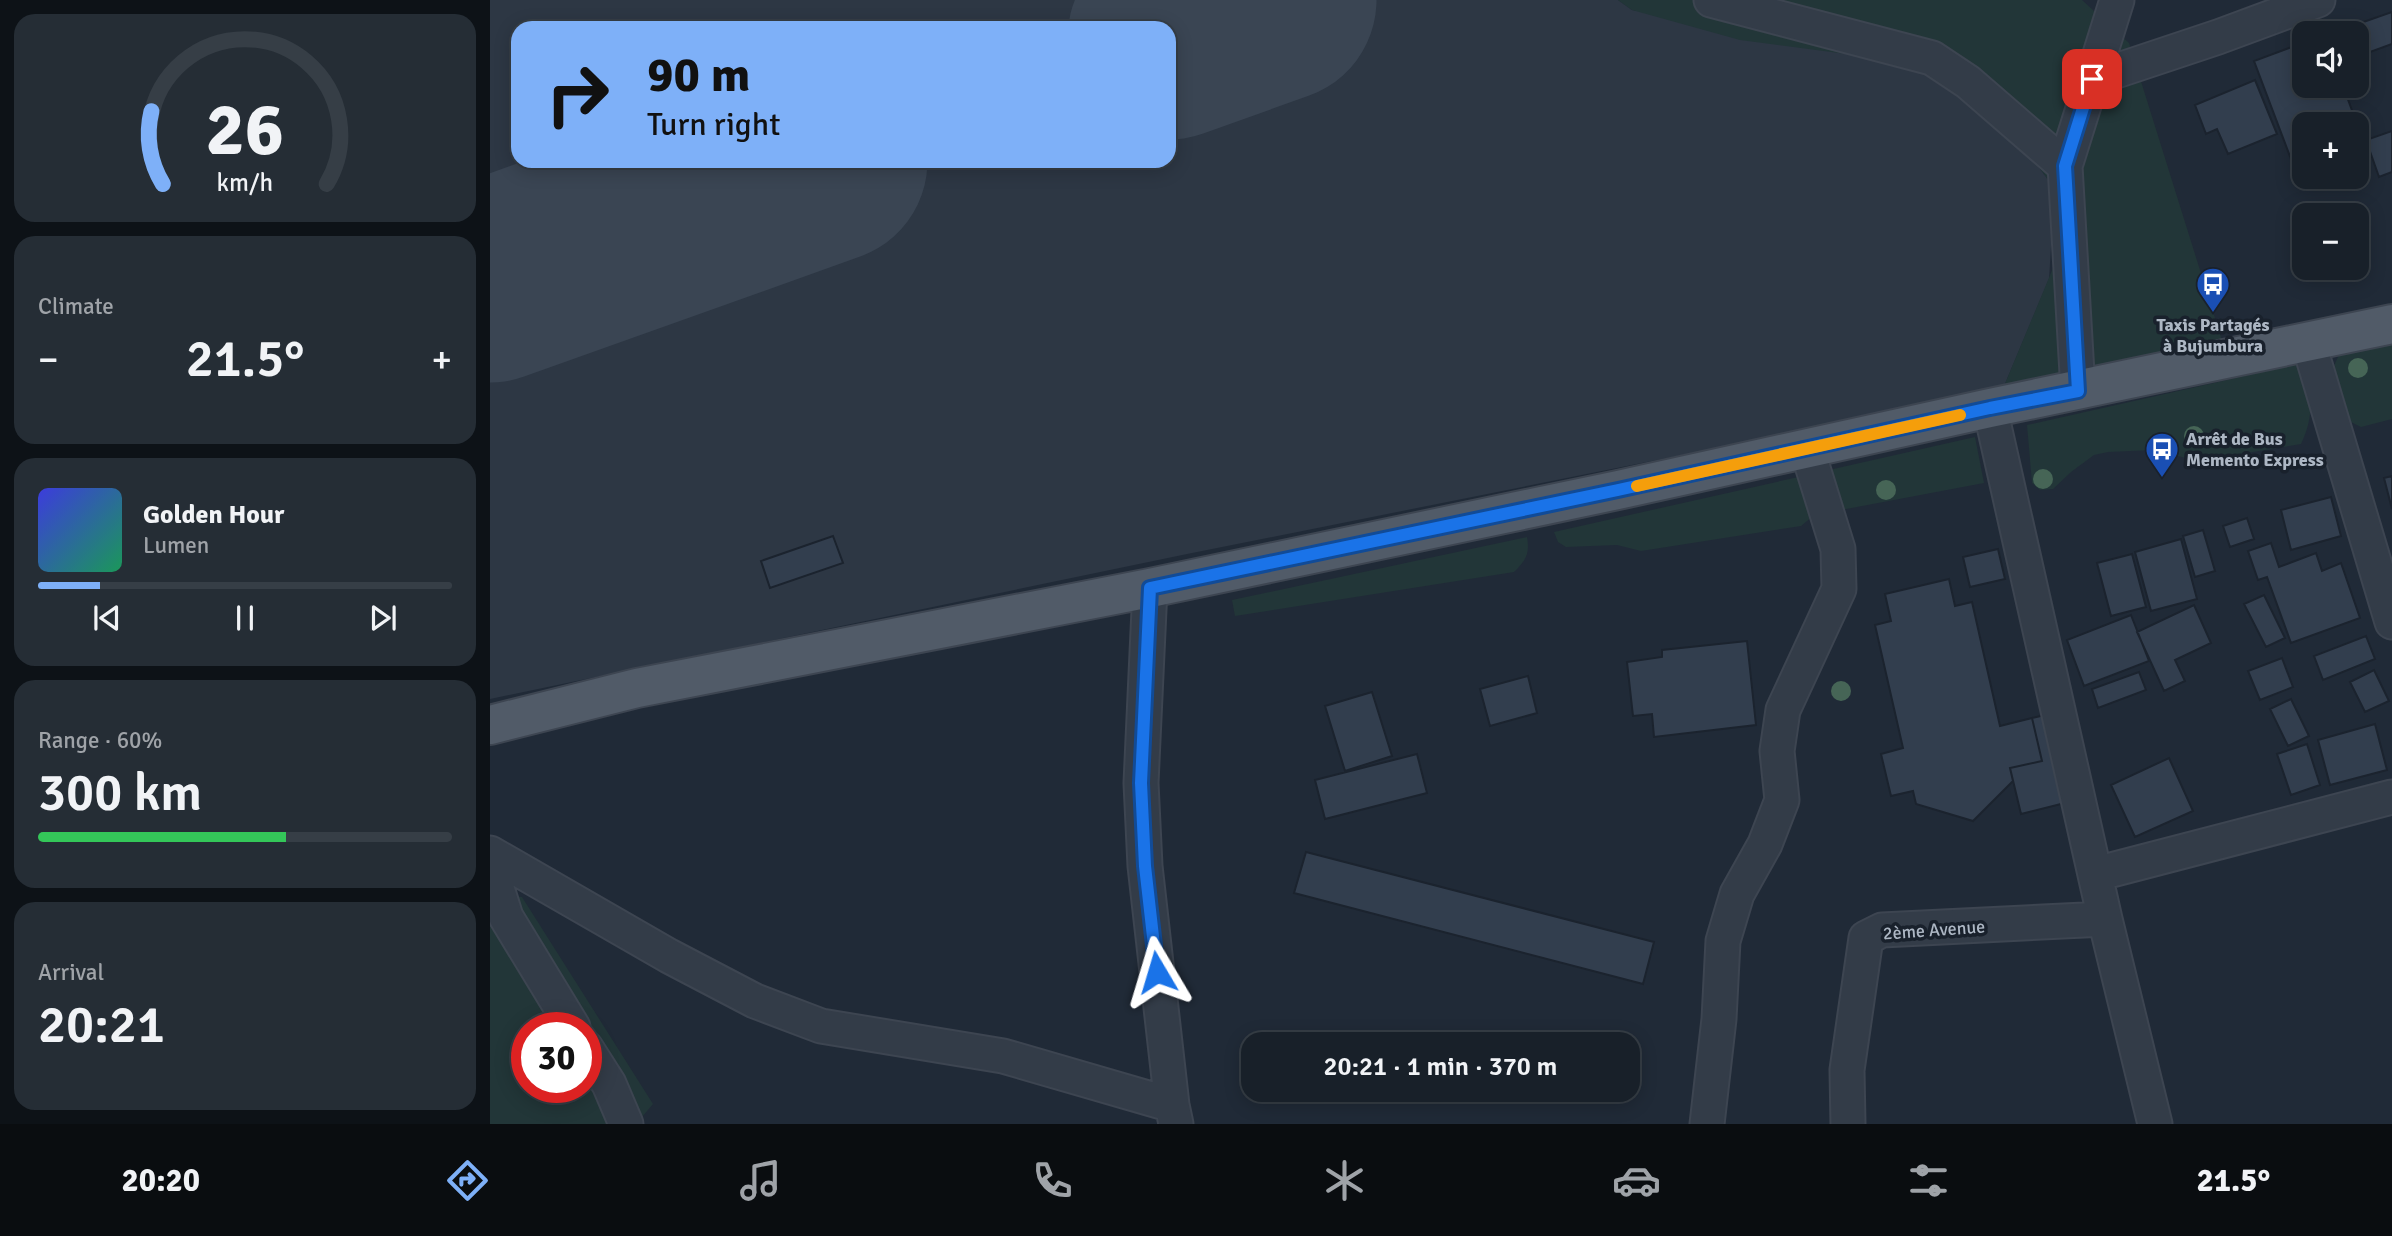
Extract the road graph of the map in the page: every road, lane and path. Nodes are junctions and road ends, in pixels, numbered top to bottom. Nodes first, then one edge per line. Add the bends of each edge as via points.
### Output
1 (1711, 0) edge
2 (2117, 0) edge
3 (2318, 0) edge
4 (2092, 79) junction
5 (2065, 166) junction
6 (2392, 324) edge
7 (2308, 341) junction
8 (2078, 391) junction
9 (1990, 408) junction
10 (1807, 449) junction
11 (1150, 588) junction
12 (2392, 622) edge
13 (490, 725) edge
14 (2392, 797) edge
15 (490, 853) edge
16 (490, 866) edge
17 (2096, 874) junction
18 (2105, 919) junction
19 (564, 1012) edge
20 (602, 1073) edge
21 (1174, 1115) edge
22 (626, 1124) edge
23 (1707, 1124) edge
24 (1849, 1124) edge
25 (2155, 1124) edge

1 - 5 street via 1932,58 1968,82
2 - 4 street
3 - 4 street
4 - 5 street
5 - 8 street
6 - 7 main road
7 - 8 main road
7 - 12 street
8 - 9 main road
9 - 10 main road
9 - 17 street
10 - 11 main road
10 - 23 street via 1838,549 1839,589 1783,710 1776,751 1782,800 1765,844 1737,894 1723,941
11 - 13 main road via 637,688
11 - 21 street via 1141,783 1145,866
14 - 17 street
15 - 21 street via 755,1002 821,1026 1003,1056
16 - 19 street via 506,916
17 - 18 street
18 - 24 street, 2ème Avenue via 1882,930 1866,938 1847,1070
18 - 25 street
20 - 22 street

